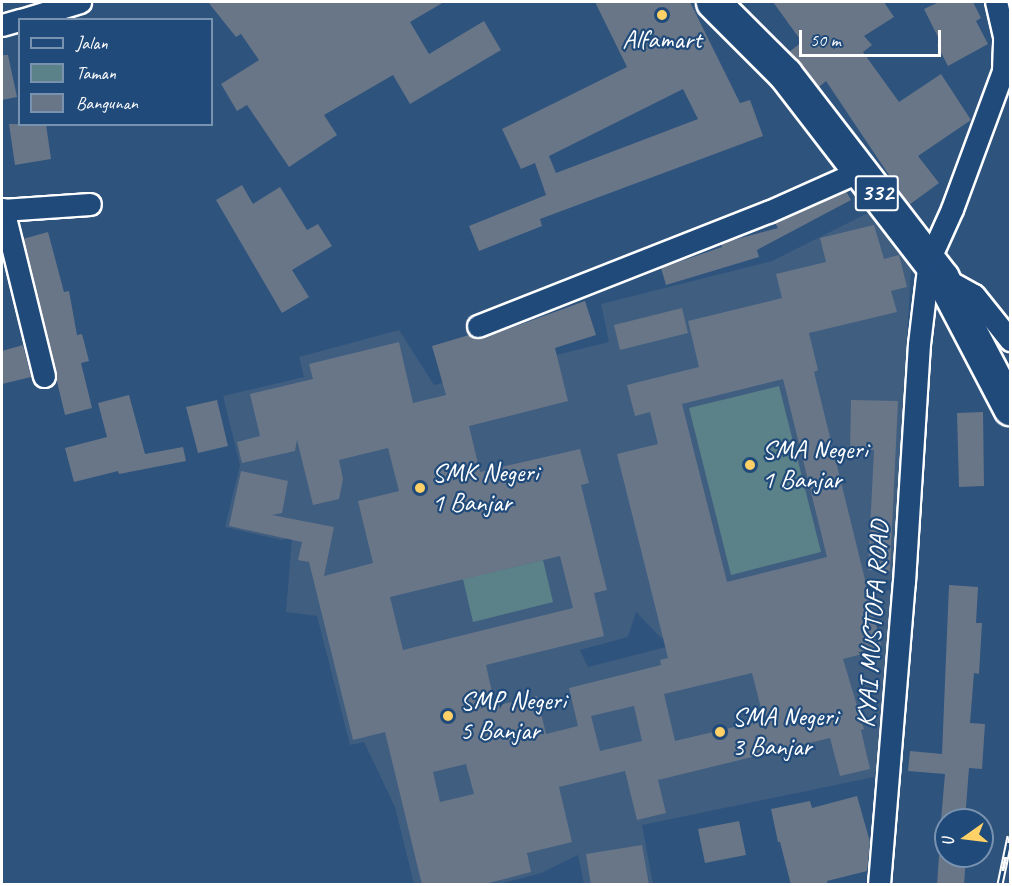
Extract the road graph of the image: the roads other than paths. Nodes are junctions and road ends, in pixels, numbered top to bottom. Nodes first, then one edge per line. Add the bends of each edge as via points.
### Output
1 (80, 2) edge
2 (712, 2) edge
3 (996, 2) edge
4 (27, 18) edge
5 (18, 21) edge
6 (2, 25) edge
7 (860, 171) junction
8 (90, 204) dead end
9 (2, 209) edge
10 (935, 269) junction
11 (478, 326) dead end
12 (1011, 340) edge
13 (44, 376) dead end
14 (1011, 408) edge
15 (879, 885) edge

1 - 4 street
2 - 7 main road, 332 via 785,74
3 - 10 street, KYAI MUSTOFA ROAD via 1004,36 1003,71 952,209
5 - 6 street
7 - 10 main road, 332
7 - 11 street via 768,212
8 - 9 street
9 - 13 street
10 - 12 street via 974,295
10 - 14 main road, 332
10 - 15 street, KYAI MUSTOFA ROAD via 919,344

